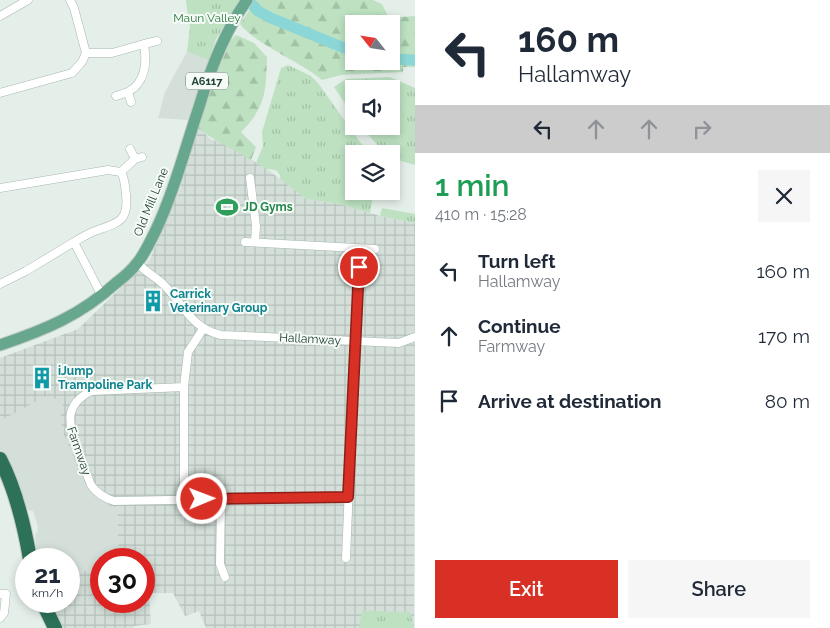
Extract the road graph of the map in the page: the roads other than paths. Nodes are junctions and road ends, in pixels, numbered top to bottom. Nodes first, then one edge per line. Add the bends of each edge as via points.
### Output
1 (28, 0) edge
2 (70, 0) edge
3 (245, 3) edge
4 (0, 16) edge
5 (157, 41) dead end
6 (144, 44) junction
7 (86, 53) junction
8 (128, 92) junction
9 (0, 93) edge
10 (116, 96) dead end
11 (132, 102) dead end
12 (130, 150) dead end
13 (121, 172) junction
14 (250, 178) dead end
15 (0, 188) edge
16 (74, 242) junction
17 (245, 242) dead end
18 (255, 242) junction
19 (359, 249) junction
20 (375, 249) dead end
21 (138, 263) junction
22 (0, 284) edge
23 (102, 296) junction
24 (203, 329) junction
25 (415, 336) edge
26 (354, 341) junction
27 (0, 345) edge
28 (184, 387) junction
29 (0, 459) edge
30 (348, 497) junction
31 (184, 499) junction
32 (221, 499) junction
33 (28, 548) edge
34 (346, 558) dead end
35 (225, 576) dead end
36 (0, 593) edge
37 (47, 613) edge
38 (0, 618) edge
39 (54, 628) edge

1 - 4 street
2 - 7 street
3 - 21 main road, Old Mill Lane / A6117 via 220,48 165,211
5 - 6 street
6 - 7 street via 112,53
6 - 8 street via 146,59 142,76 136,88
7 - 9 street via 78,68 67,76
8 - 10 street
8 - 11 street
12 - 13 street via 138,158
13 - 15 street via 108,170
13 - 16 street via 127,207 125,215 119,222
14 - 18 street
16 - 22 street
16 - 23 street
17 - 18 street
18 - 19 street
19 - 20 street
19 - 26 street
21 - 23 main road, Old Mill Lane / A6117
21 - 24 street, Hallamway
23 - 27 main road, Old Mill Lane / A6117 via 44,330
24 - 26 street, Hallamway via 221,335
24 - 28 street via 188,352
25 - 26 street via 399,343
26 - 30 street, Hallamway
28 - 31 street
28 - 31 street, Farmway via 91,390 78,399 69,424 91,485 100,496 114,501
29 - 33 highway via 24,523
30 - 32 street, Farmway
30 - 34 street, Hallamway
31 - 32 street, Farmway
32 - 35 street via 220,564
36 - 38 street via 6,594
37 - 39 highway

